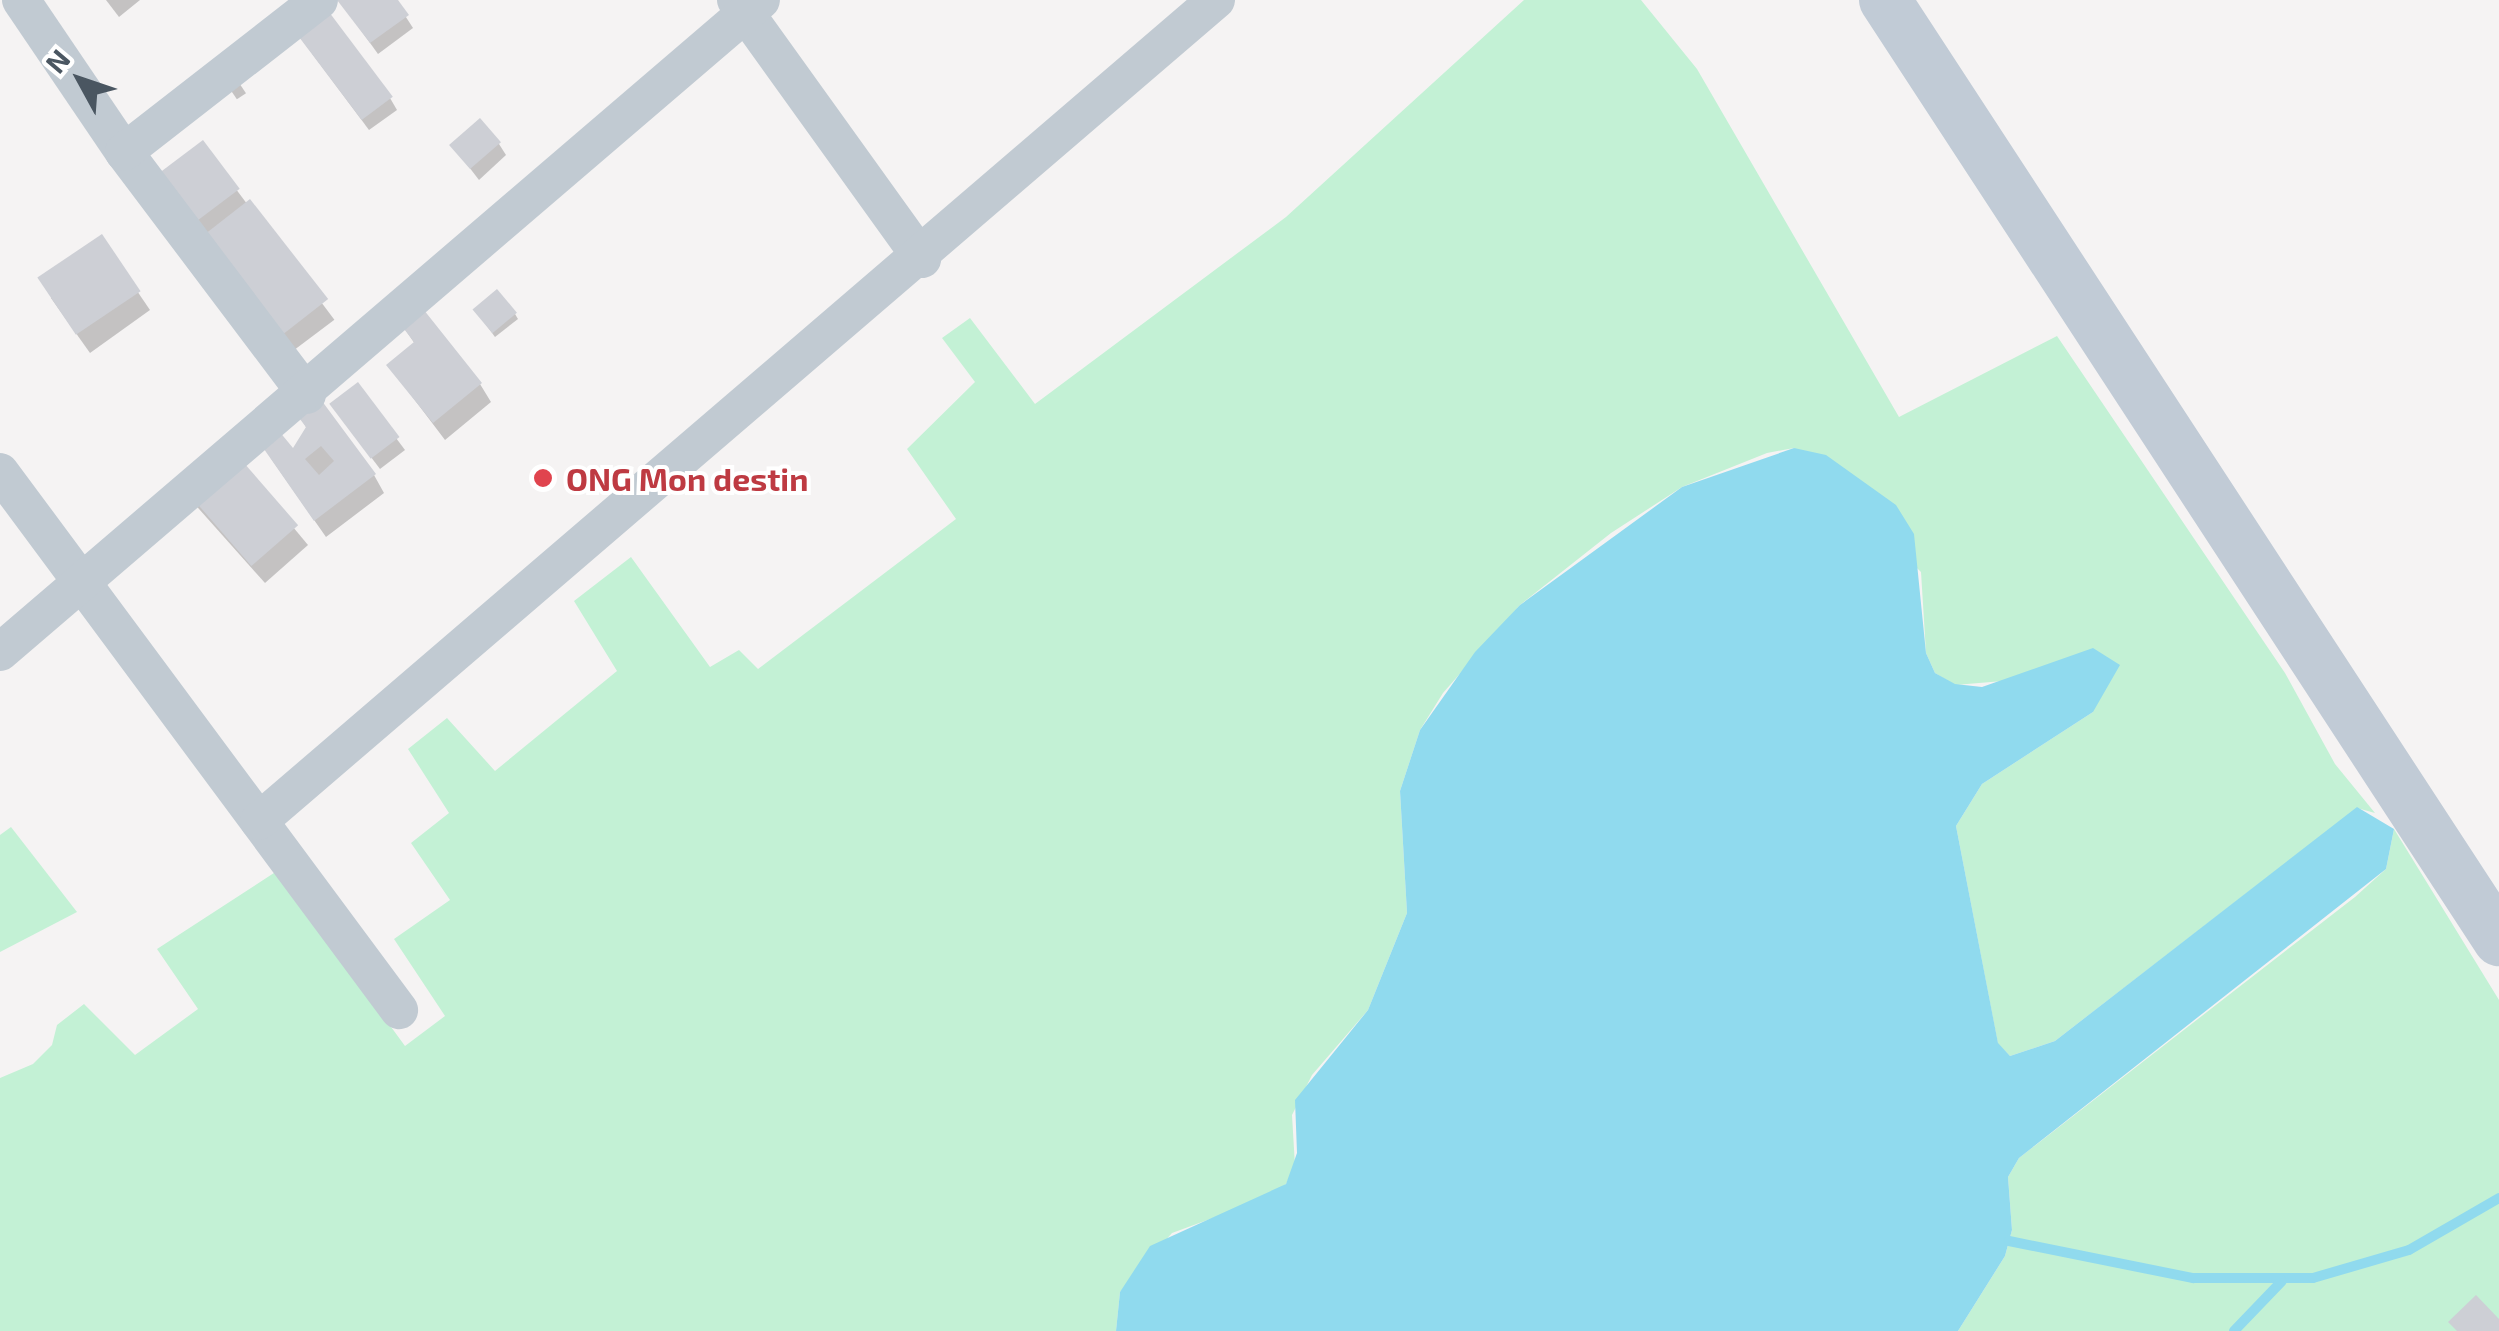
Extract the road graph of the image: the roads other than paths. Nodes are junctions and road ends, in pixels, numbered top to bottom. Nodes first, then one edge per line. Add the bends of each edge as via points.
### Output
1 (21, 0) edge
2 (319, 0) edge
3 (1216, 0) edge
4 (1885, 0) edge
5 (748, 4) edge
6 (124, 152) junction
7 (922, 259) junction
8 (306, 394) junction
9 (0, 472) edge
10 (84, 584) junction
11 (0, 652) edge
12 (259, 821) junction
13 (2499, 940) edge
14 (400, 1010) dead end

1 - 6 street
2 - 6 street
3 - 7 street
4 - 13 street
5 - 7 street
5 - 8 street
6 - 8 street
7 - 12 street
8 - 10 street
9 - 10 street
10 - 11 street
10 - 12 street
12 - 14 street

